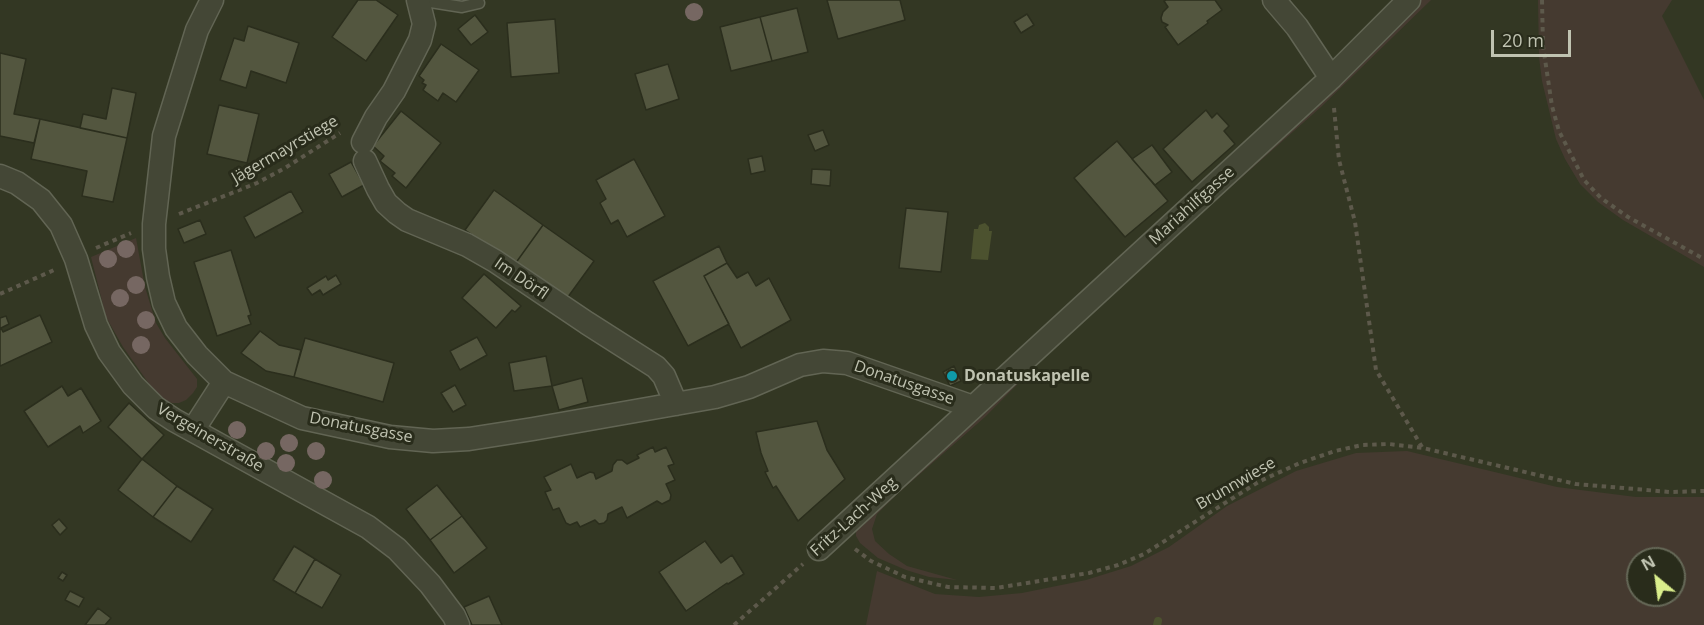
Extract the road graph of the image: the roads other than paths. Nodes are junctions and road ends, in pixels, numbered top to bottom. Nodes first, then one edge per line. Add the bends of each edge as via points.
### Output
1 (212, 0) edge
2 (418, 0) edge
3 (1274, 0) edge
4 (1409, 0) edge
5 (479, 3) dead end
6 (1331, 78) junction
7 (0, 176) edge
8 (224, 382) junction
9 (676, 404) junction
10 (972, 407) junction
11 (193, 430) junction
12 (827, 542) road end
13 (458, 625) edge

1 - 8 street, Donatusgasse via 197,30 164,136 154,249 164,303 176,328
2 - 5 lane via 462,7
2 - 9 street, Im Dörfl via 424,24 420,40 394,91 359,143 386,202 407,220 495,261 656,367
3 - 6 street
4 - 6 street, Mariahilfgasse
6 - 10 street, Mariahilfgasse
7 - 11 street, Vergeinerstraße via 41,200 61,225 96,325 133,385 156,408
8 - 9 street, Donatusgasse via 302,418 390,437 433,441 522,431
8 - 11 street
9 - 10 street, Donatusgasse via 715,397 800,365 823,361 847,363
10 - 12 street, Fritz-Lach-Weg
11 - 13 street, Vergeinerstraße via 368,526 398,549 430,584

